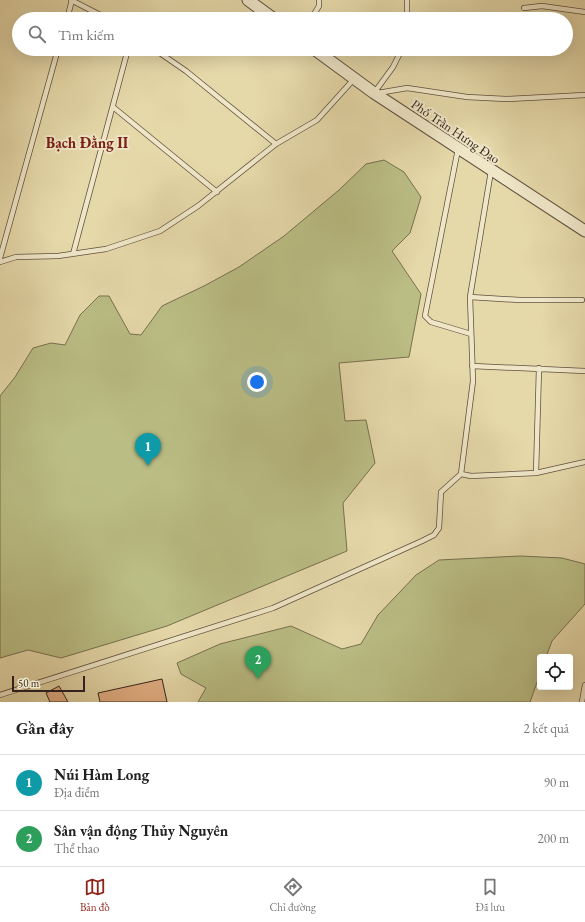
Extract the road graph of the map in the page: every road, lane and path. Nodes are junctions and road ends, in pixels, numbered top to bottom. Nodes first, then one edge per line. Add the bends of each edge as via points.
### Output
1 (72, 0) edge
2 (248, 0) edge
3 (319, 0) edge
4 (407, 0) edge
5 (524, 8) dead end
6 (69, 12) edge
7 (95, 12) edge
8 (264, 12) edge
9 (315, 12) edge
10 (407, 12) edge
11 (585, 12) edge
12 (56, 56) edge
13 (126, 56) edge
14 (164, 56) edge
15 (323, 56) edge
16 (398, 56) edge
17 (354, 79) junction
18 (374, 93) junction
19 (585, 95) edge
20 (112, 107) junction
21 (276, 144) junction
22 (458, 148) junction
23 (492, 171) junction
24 (217, 192) junction
25 (585, 231) edge
26 (73, 254) junction
27 (0, 258) edge
28 (0, 262) edge
29 (470, 297) junction
30 (582, 300) dead end
31 (471, 334) junction
32 (472, 366) junction
33 (539, 368) junction
34 (585, 371) edge
35 (585, 462) edge
36 (461, 474) junction
37 (536, 474) junction
38 (585, 685) edge
39 (0, 695) edge
40 (582, 702) edge

1 - 6 lane
1 - 7 lane
2 - 8 street
3 - 9 lane
4 - 10 lane
5 - 11 lane via 542,6
12 - 27 lane
13 - 20 lane
14 - 21 lane
15 - 17 street, Phố Trần Hưng Đạo
16 - 18 lane
17 - 18 street, Phố Trần Hưng Đạo
17 - 21 lane via 318,120
18 - 19 lane via 407,88 467,97 506,99
18 - 22 street, Phố Trần Hưng Đạo
20 - 24 lane
20 - 26 lane
21 - 24 lane
22 - 23 street, Phố Trần Hưng Đạo
22 - 31 lane via 425,316 431,322
23 - 25 street, Phố Trần Hưng Đạo
23 - 29 lane
24 - 26 lane via 160,231 106,249
26 - 28 lane via 16,257
29 - 30 lane
29 - 31 lane
31 - 32 lane
32 - 33 lane
32 - 36 lane
33 - 34 lane
33 - 37 lane
35 - 37 lane
36 - 37 lane
36 - 39 lane via 441,492 439,528 434,535 422,541 273,608
38 - 40 lane

